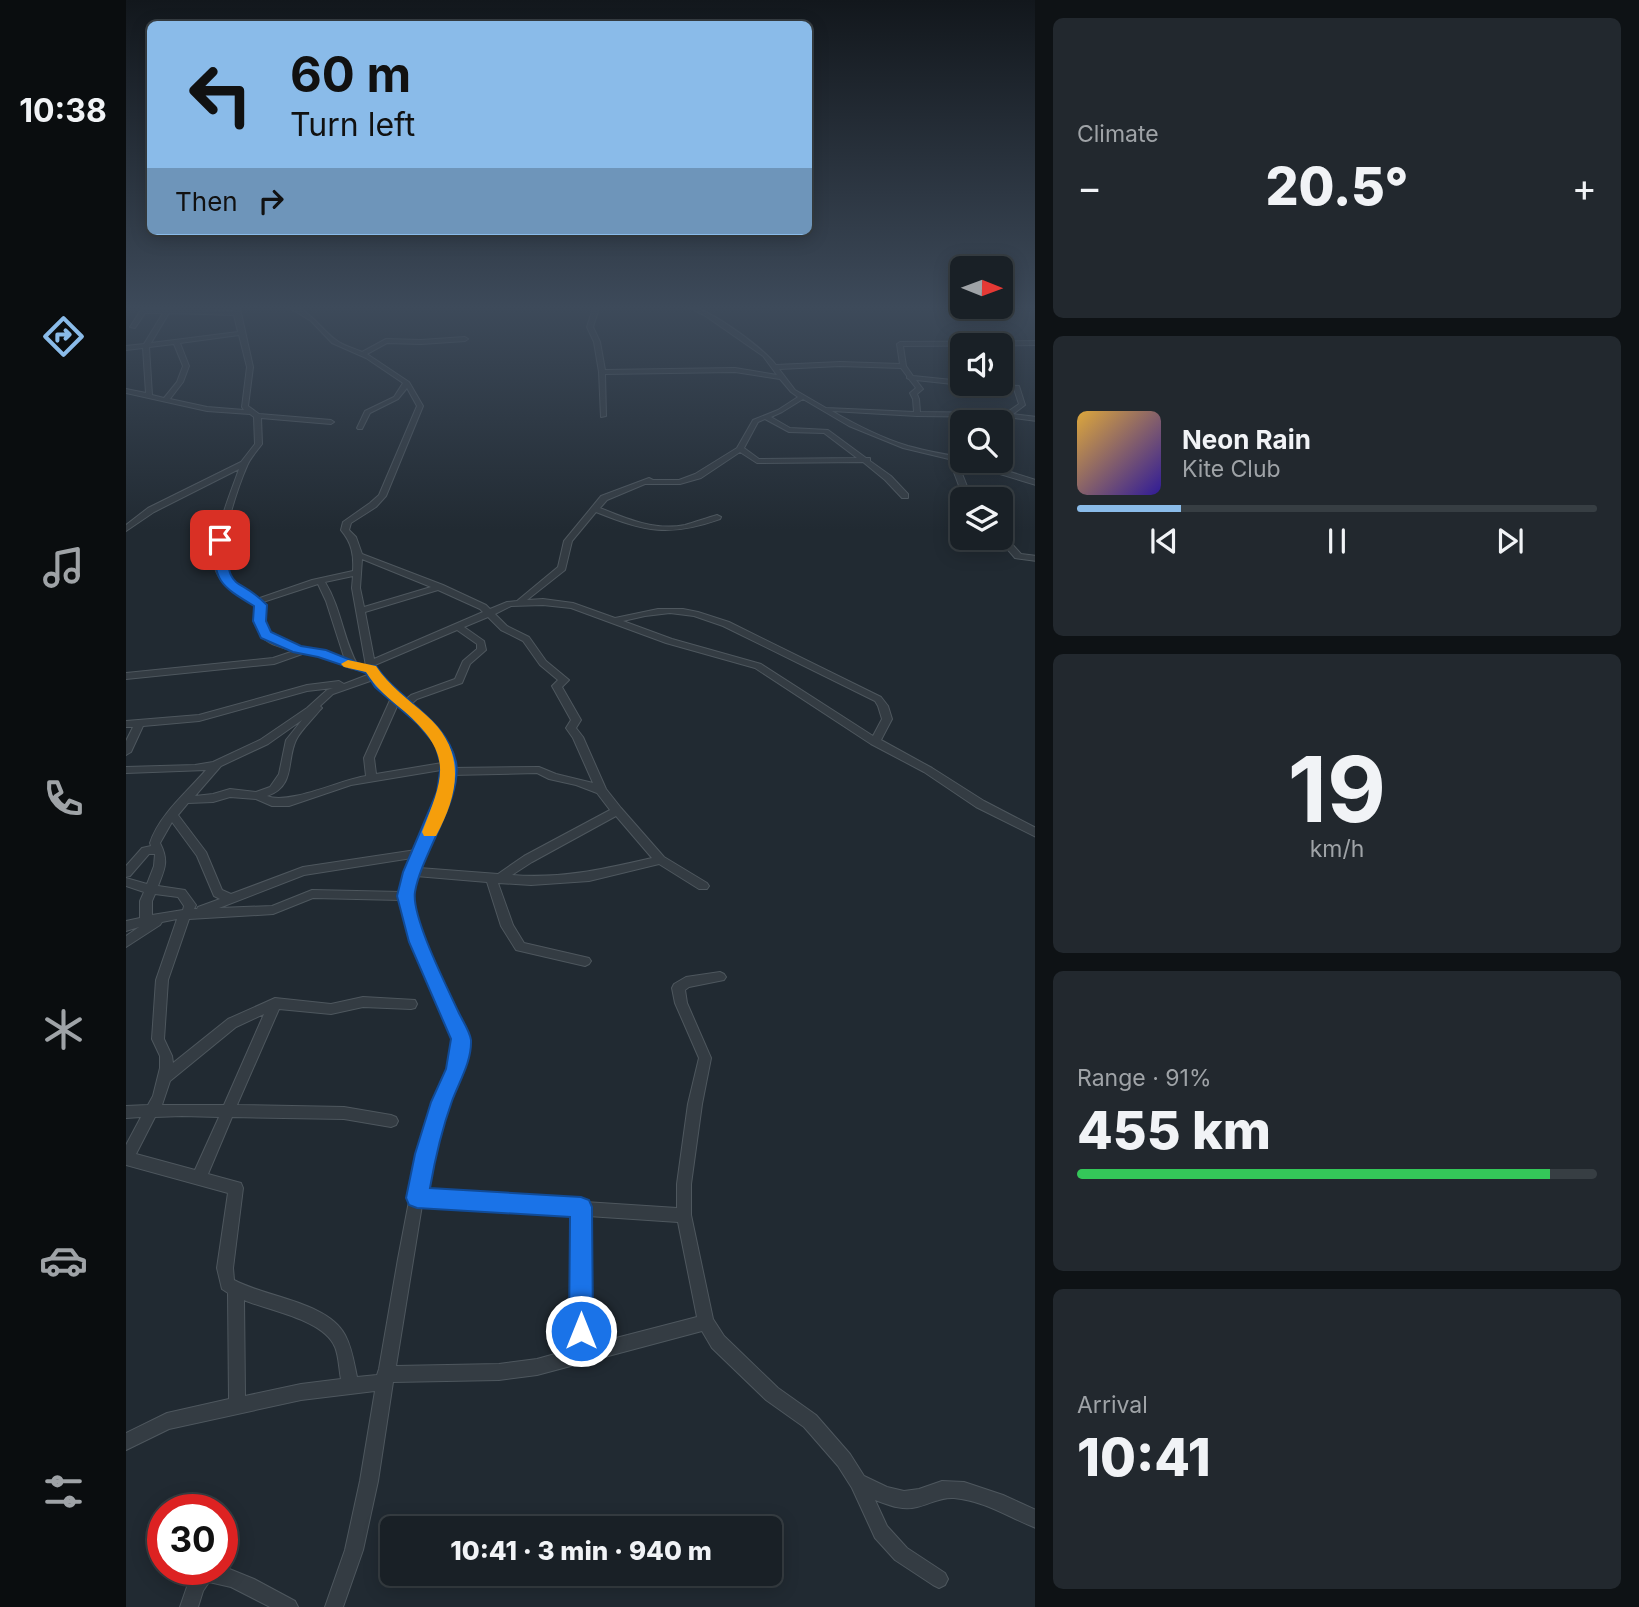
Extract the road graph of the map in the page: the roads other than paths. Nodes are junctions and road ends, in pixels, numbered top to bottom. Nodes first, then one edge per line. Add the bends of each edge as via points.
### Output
1 (148, 380) edge
2 (181, 380) edge
3 (247, 380) edge
4 (402, 380) edge
5 (602, 380) edge
6 (783, 380) edge
7 (912, 380) edge
8 (407, 383) junction
9 (1013, 388) edge
10 (126, 391) edge
11 (149, 396) junction
12 (802, 397) junction
13 (166, 400) junction
14 (825, 408) junction
15 (1013, 411) edge
16 (253, 414) junction
17 (917, 414) junction
18 (950, 414) edge
19 (603, 416) dead end
20 (1013, 416) edge
21 (766, 417) junction
22 (1035, 419) edge
23 (331, 422) dead end
24 (360, 428) dead end
25 (740, 449) junction
26 (950, 457) edge
27 (867, 460) junction
28 (244, 464) junction
29 (1004, 473) edge
30 (1035, 483) edge
31 (905, 496) dead end
32 (596, 509) junction
33 (717, 517) dead end
34 (126, 529) edge
35 (1013, 550) edge
36 (358, 555) junction
37 (1035, 559) edge
38 (356, 573) junction
39 (320, 581) junction
40 (440, 587) junction
41 (521, 601) junction
42 (256, 602) junction
43 (361, 610) junction
44 (489, 611) junction
45 (614, 621) junction
46 (457, 626) junction
47 (302, 651) junction
48 (353, 666) junction
49 (371, 670) junction
50 (126, 676) edge
51 (352, 682) junction
52 (396, 697) junction
53 (319, 702) junction
54 (405, 704) junction
55 (139, 723) junction
56 (126, 724) edge
57 (875, 742) junction
58 (126, 752) edge
59 (217, 764) junction
60 (448, 768) junction
61 (126, 770) edge
62 (371, 779) junction
63 (601, 790) junction
64 (257, 796) junction
65 (185, 800) junction
66 (617, 811) junction
67 (173, 815) junction
68 (1035, 833) edge
69 (157, 849) junction
70 (421, 853) junction
71 (660, 860) junction
72 (412, 872) junction
73 (126, 873) edge
74 (495, 878) junction
75 (126, 882) edge
76 (703, 886) dead end
77 (149, 888) junction
78 (405, 896) junction
79 (231, 900) junction
80 (188, 914) junction
81 (164, 917) junction
82 (146, 921) junction
83 (126, 926) edge
84 (126, 942) edge
85 (585, 961) dead end
86 (720, 977) dead end
87 (275, 1003) junction
88 (411, 1004) dead end
89 (164, 1078) junction
90 (152, 1110) junction
91 (126, 1112) edge
92 (229, 1112) junction
93 (391, 1121) dead end
94 (126, 1159) edge
95 (199, 1177) junction
96 (417, 1198) junction
97 (581, 1207) junction
98 (684, 1214) junction
99 (236, 1289) junction
100 (706, 1322) junction
101 (581, 1355) junction
102 (385, 1378) junction
103 (350, 1384) junction
104 (237, 1406) junction
105 (126, 1443) edge
106 (858, 1482) junction
107 (1035, 1520) edge
108 (939, 1579) dead end
109 (189, 1607) edge
110 (289, 1607) edge
111 (334, 1607) edge

1 - 11 street
2 - 13 street
3 - 16 street via 245,407
4 - 8 street
5 - 19 street
6 - 12 street
7 - 17 street via 920,388 912,393
8 - 24 street via 396,398 367,412
8 - 36 street via 420,411 382,496 346,523
9 - 15 street via 1019,389 1022,405
10 - 11 street
11 - 13 street
12 - 14 street
12 - 21 street
13 - 16 street
14 - 17 street
14 - 26 street via 873,435
16 - 23 street
16 - 28 street via 259,444
17 - 18 street
20 - 22 street
21 - 25 street via 753,423
21 - 27 street via 789,430 826,431
25 - 27 street via 757,461
25 - 32 street via 694,478 647,481 612,492
27 - 31 street
28 - 34 street via 151,510
28 - 42 street via 221,533 218,559 220,571 233,589
29 - 30 street
32 - 33 street via 668,530
32 - 41 street via 568,541 562,568
35 - 37 street via 1024,559
36 - 38 street
36 - 40 street
38 - 39 street
38 - 43 street
39 - 42 street
39 - 48 street via 330,597
40 - 43 street
40 - 44 street
41 - 44 street
41 - 45 street via 573,606
42 - 47 street via 262,607 259,621 265,635
43 - 49 street
44 - 46 street
44 - 63 street via 504,628 526,639 543,663 564,680 557,686 576,720 571,728
45 - 57 street via 758,666
45 - 57 street via 671,610 726,624 878,699 887,719
46 - 49 street
46 - 54 street via 481,643 481,650 466,663 459,681
47 - 48 street
47 - 50 street via 274,661
48 - 49 street
49 - 51 street
49 - 52 street
51 - 53 street
51 - 55 street via 307,688 199,718
52 - 54 street
52 - 62 street via 369,758
53 - 59 street via 264,742
53 - 64 street via 290,740 280,785
54 - 60 street via 442,742
55 - 56 street
55 - 58 street
57 - 68 street
59 - 61 street
59 - 65 street
60 - 62 street
60 - 63 street via 539,770
60 - 70 street via 442,801
62 - 64 street via 289,802
63 - 66 street
64 - 65 street via 230,793
65 - 67 street
66 - 71 street
66 - 74 street
67 - 69 street via 159,831
67 - 79 street via 202,855 218,893
69 - 73 street via 146,851
69 - 77 street via 160,866
70 - 72 street
70 - 79 street via 313,868
71 - 74 street via 589,877
71 - 76 street
72 - 74 street
72 - 78 street
74 - 85 street via 507,926 520,947
75 - 77 street
77 - 80 street via 181,893 190,905
77 - 82 street
78 - 80 street via 312,894 273,910
78 - 96 street via 418,942 461,1039 456,1069 425,1154
79 - 80 street
80 - 81 street
80 - 89 street via 162,980 158,1039 168,1061
81 - 82 street
81 - 84 street
82 - 83 street
86 - 98 street via 686,982 678,988 705,1058 684,1184
87 - 88 street via 331,1009 363,1002
87 - 89 street via 232,1023
87 - 92 street
89 - 90 street
90 - 91 street
90 - 92 street
90 - 94 street
92 - 93 street via 344,1114
92 - 95 street
94 - 95 street
95 - 99 street via 236,1188 225,1278
96 - 97 street
96 - 102 street
97 - 98 street
97 - 101 street
98 - 100 street
99 - 103 street via 331,1328 339,1339
99 - 104 street
100 - 101 street
100 - 106 street via 718,1342 748,1371 810,1421
101 - 102 street via 499,1372
102 - 103 street
102 - 111 street via 354,1550
103 - 104 street
104 - 105 street via 167,1421
106 - 107 street via 905,1500 943,1490 963,1491
106 - 108 street via 881,1532 901,1554
109 - 110 street via 200,1580 211,1572

